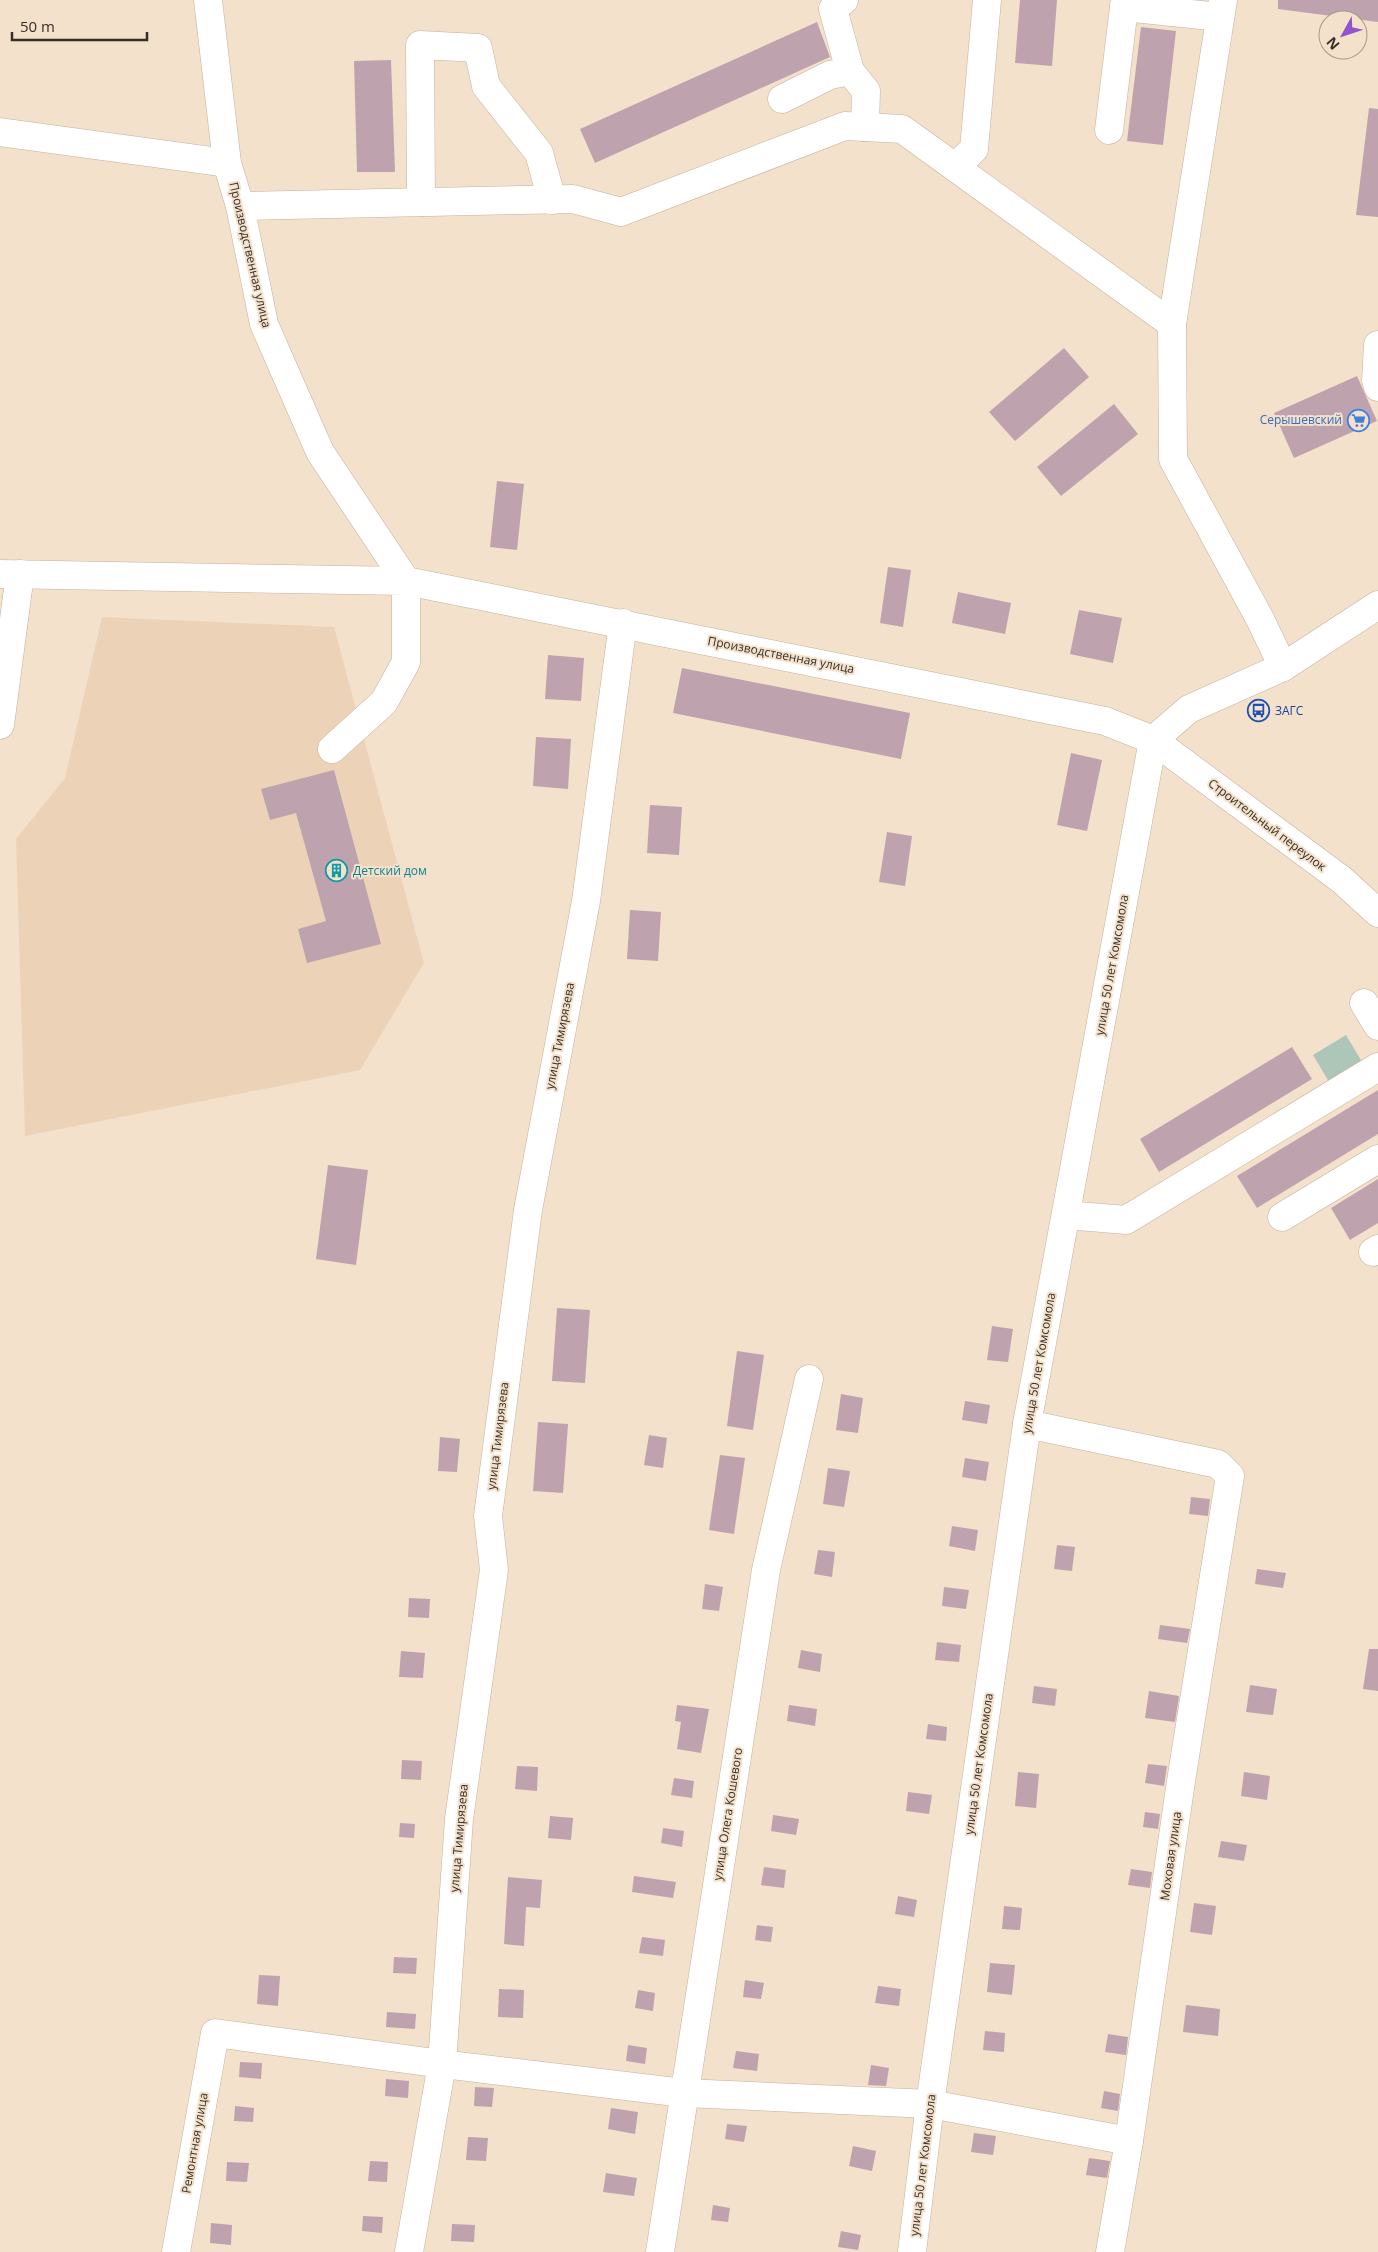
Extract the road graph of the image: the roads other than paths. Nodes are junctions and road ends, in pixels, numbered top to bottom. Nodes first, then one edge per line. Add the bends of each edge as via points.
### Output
1 (208, 0) edge
2 (844, 0) edge
3 (987, 0) edge
4 (1125, 4) edge
5 (1221, 8) edge
6 (850, 71) junction
7 (782, 98) dead end
8 (865, 127) junction
9 (1109, 130) dead end
10 (0, 132) edge
11 (227, 163) junction
12 (955, 167) junction
13 (552, 200) junction
14 (421, 202) junction
15 (240, 206) junction
16 (1172, 324) junction
17 (1378, 344) edge
18 (1377, 382) edge
19 (10, 574) edge
20 (406, 581) junction
21 (1378, 605) edge
22 (623, 623) junction
23 (1283, 667) junction
24 (0, 725) edge
25 (1153, 740) junction
26 (332, 749) dead end
27 (1342, 880) junction
28 (1378, 883) edge
29 (1378, 913) edge
30 (1364, 1003) dead end
31 (1378, 1026) edge
32 (1378, 1067) edge
33 (1378, 1159) edge
34 (1066, 1215) junction
35 (1282, 1217) dead end
36 (809, 1379) dead end
37 (1027, 1424) junction
38 (442, 2064) junction
39 (684, 2093) junction
40 (930, 2104) junction
41 (1129, 2141) junction
42 (176, 2252) edge
43 (409, 2252) edge
44 (660, 2252) edge
45 (912, 2252) edge
46 (1110, 2252) edge

1 - 11 street, Производственная улица
2 - 6 street via 833,9
3 - 12 street via 974,149
4 - 5 street
4 - 9 street
5 - 16 street
6 - 7 street via 830,75
6 - 8 street via 866,91
8 - 12 street via 902,129
8 - 13 street via 845,126 621,212 574,199
10 - 11 street
11 - 15 street, Производственная улица
12 - 16 street
13 - 14 street
13 - 14 street via 538,153 486,86 478,48 420,45
14 - 15 street
15 - 20 street, Производственная улица via 264,324 312,434 320,452
16 - 23 street via 1173,459
17 - 18 street
19 - 20 street, Производственная улица
19 - 24 street
20 - 22 street, Производственная улица
20 - 26 street via 406,662 384,702
21 - 23 street
22 - 25 street, Производственная улица via 1105,721
22 - 38 street, улица Тимирязева via 586,901 528,1210 488,1516 494,1570 459,1819
23 - 25 street via 1189,709
25 - 27 street, Строительный переулок
25 - 34 street, улица 50 лет Комсомола
27 - 28 street
27 - 29 street, Строительный переулок
30 - 31 street
32 - 34 street via 1126,1220
33 - 35 street
34 - 37 street, улица 50 лет Комсомола
36 - 39 street, улица Олега Кошевого via 766,1570
37 - 40 street, улица 50 лет Комсомола
37 - 41 street, Моховая улица via 1218,1464 1230,1476 1181,1781
38 - 39 street
38 - 42 street, Ремонтная улица via 215,2033
38 - 43 street, улица Тимирязева
39 - 40 street
39 - 44 street, улица Олега Кошевого
40 - 41 street
40 - 45 street, улица 50 лет Комсомола
41 - 46 street, Моховая улица

